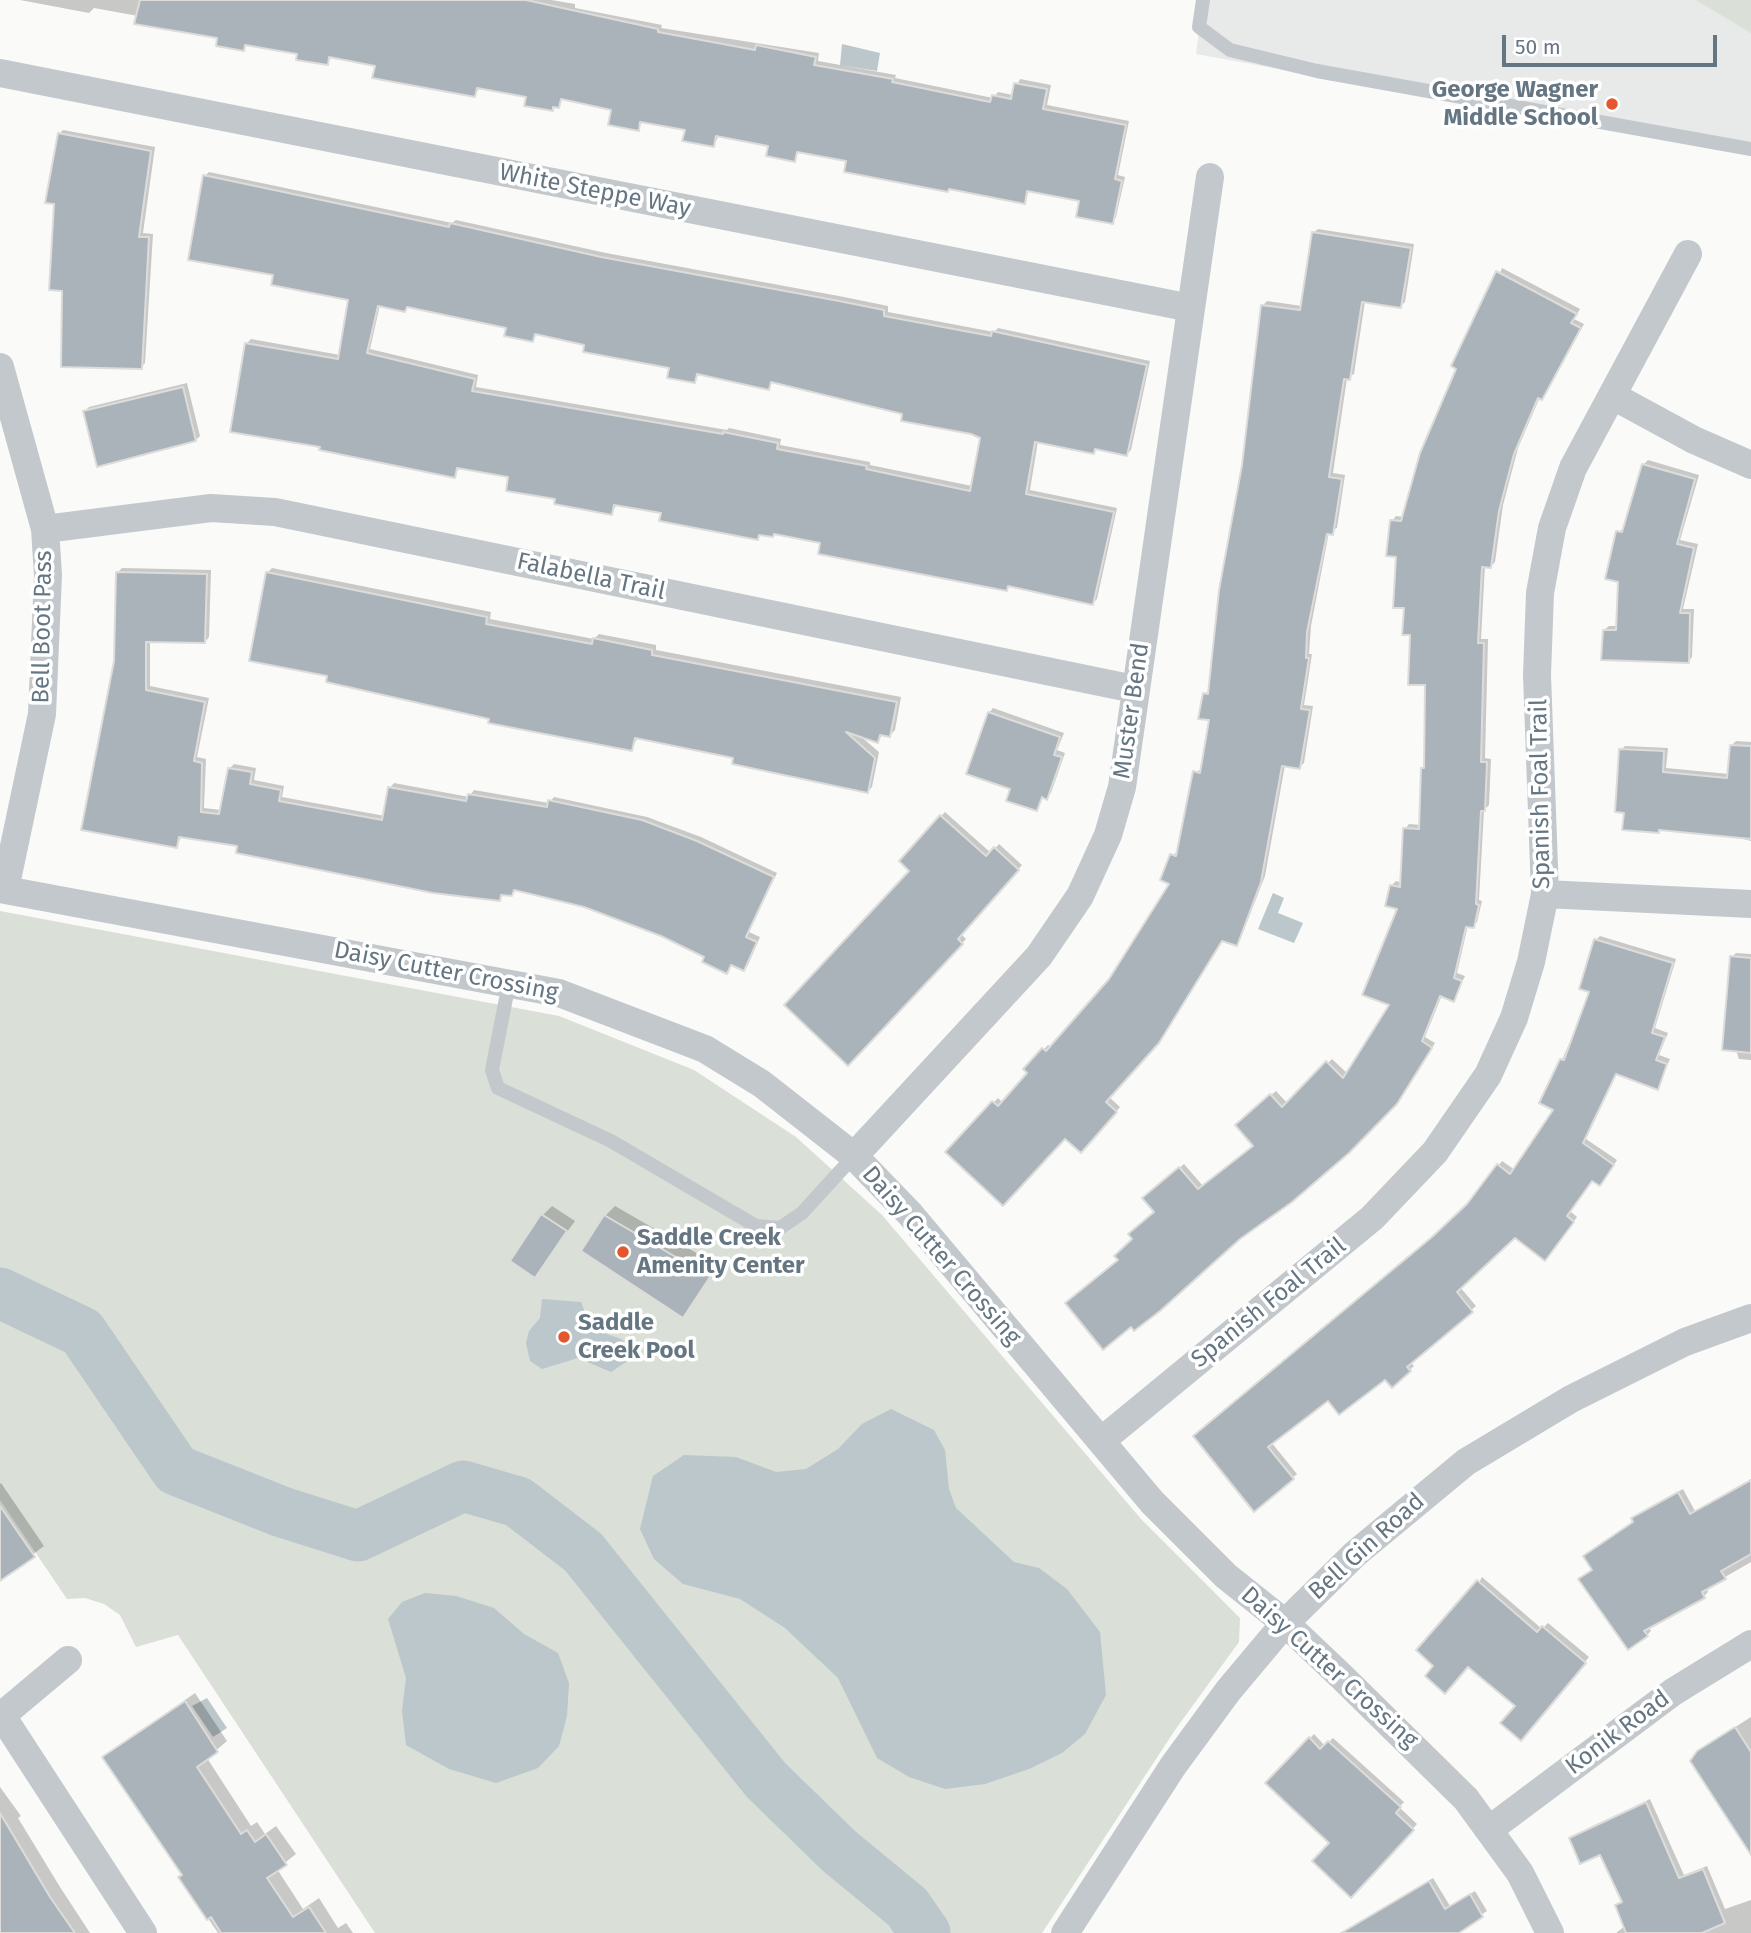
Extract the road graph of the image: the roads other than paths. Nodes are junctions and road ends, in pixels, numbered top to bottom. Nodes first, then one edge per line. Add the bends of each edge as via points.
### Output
1 (1203, 0) edge
2 (0, 73) edge
3 (1751, 149) edge
4 (1210, 177) dead end
5 (1688, 254) dead end
6 (1191, 308) junction
7 (0, 367) edge
8 (1613, 396) junction
9 (1751, 466) edge
10 (45, 529) junction
11 (1134, 689) junction
12 (2, 889) edge
13 (1545, 894) junction
14 (1751, 904) edge
15 (509, 983) junction
16 (854, 1156) junction
17 (1751, 1318) edge
18 (1101, 1441) junction
19 (1284, 1623) junction
20 (1751, 1644) edge
21 (68, 1660) dead end
22 (1, 1716) edge
23 (1490, 1829) junction
24 (143, 1933) edge
25 (1065, 1933) edge
26 (1550, 1933) edge

1 - 3 lane via 1199,27 1230,50 1317,71
2 - 6 street, White Steppe Way
4 - 6 street, Muster Bend
5 - 8 street, Spanish Foal Trail
6 - 11 street, Muster Bend
7 - 10 street, Bell Boot Pass
8 - 9 street
8 - 13 street, Spanish Foal Trail via 1573,468 1552,528 1541,593 1537,675
10 - 11 street, Falabella Trail via 211,508 275,512
10 - 12 street, Bell Boot Pass via 48,575 41,714
11 - 16 street, Muster Bend via 1122,787 1108,835 1080,896 1039,956
12 - 15 street, Daisy Cutter Crossing
13 - 14 street
13 - 18 street, Spanish Foal Trail via 1514,1018 1488,1075 1435,1152 1372,1218
15 - 16 street, Daisy Cutter Crossing via 559,993 705,1049 762,1084
15 - 16 lane via 492,1070 498,1088 611,1141 756,1226 780,1228 802,1213
16 - 18 street, Daisy Cutter Crossing via 910,1214
17 - 19 street, Bell Gin Road via 1685,1342 1571,1399 1465,1462 1355,1554
18 - 19 street, Daisy Cutter Crossing via 1152,1502 1226,1576
19 - 23 street, Daisy Cutter Crossing via 1427,1758
19 - 25 street, Bell Gin Road via 1173,1766
20 - 23 street, Konik Road via 1673,1692
21 - 22 street
22 - 24 street
23 - 26 street, Daisy Cutter Crossing via 1520,1873

